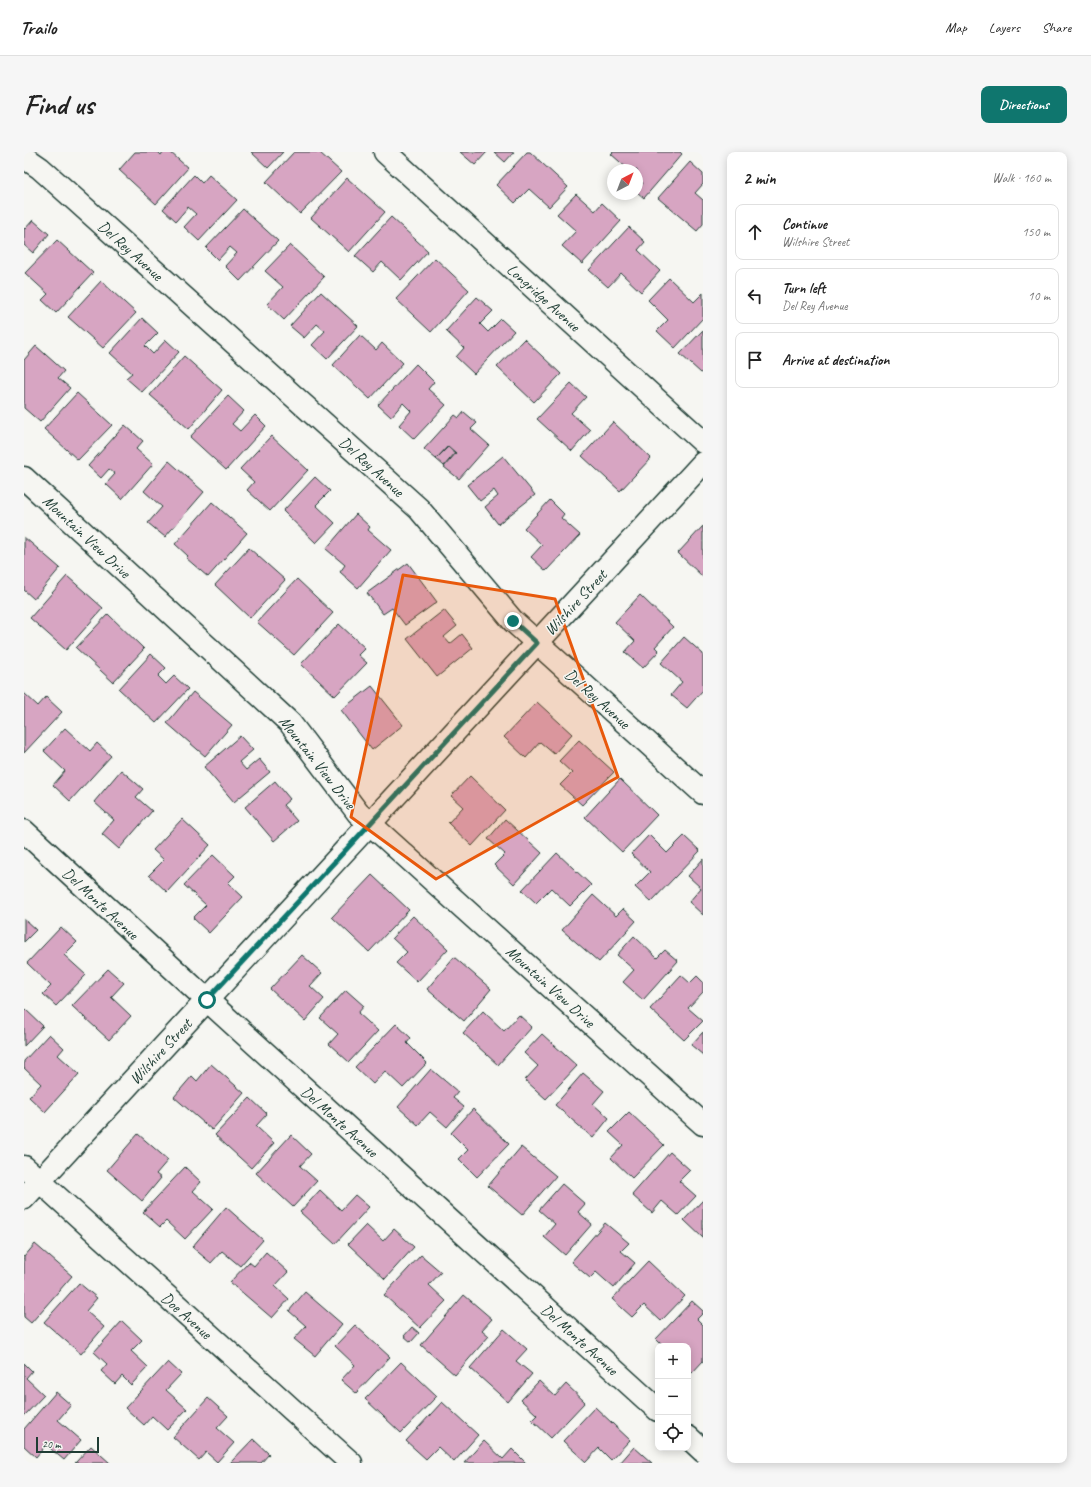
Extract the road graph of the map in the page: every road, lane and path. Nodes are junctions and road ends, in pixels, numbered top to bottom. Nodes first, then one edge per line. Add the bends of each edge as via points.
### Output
1 (385, 152) edge
2 (24, 157) edge
3 (703, 442) edge
4 (703, 463) edge
5 (24, 478) edge
6 (537, 643) junction
7 (703, 793) edge
8 (370, 824) junction
9 (24, 831) edge
10 (207, 1000) junction
11 (703, 1124) edge
12 (32, 1174) edge
13 (24, 1198) edge
14 (655, 1407) edge
15 (691, 1440) edge
16 (703, 1451) edge
17 (351, 1463) edge

1 - 3 street, Longridge Avenue
2 - 6 street, Del Rey Avenue via 40,168 419,508 513,621
4 - 6 street, Wilshire Street
5 - 8 street, Mountain View Drive via 290,723 358,813
6 - 7 street, Del Rey Avenue
6 - 8 street, Wilshire Street
8 - 10 street, Wilshire Street
8 - 11 street, Mountain View Drive
9 - 10 street, Del Monte Avenue
10 - 12 street, Wilshire Street
10 - 14 street, Del Monte Avenue
12 - 13 street, Wilshire Street
12 - 17 street, Doe Avenue
15 - 16 street

